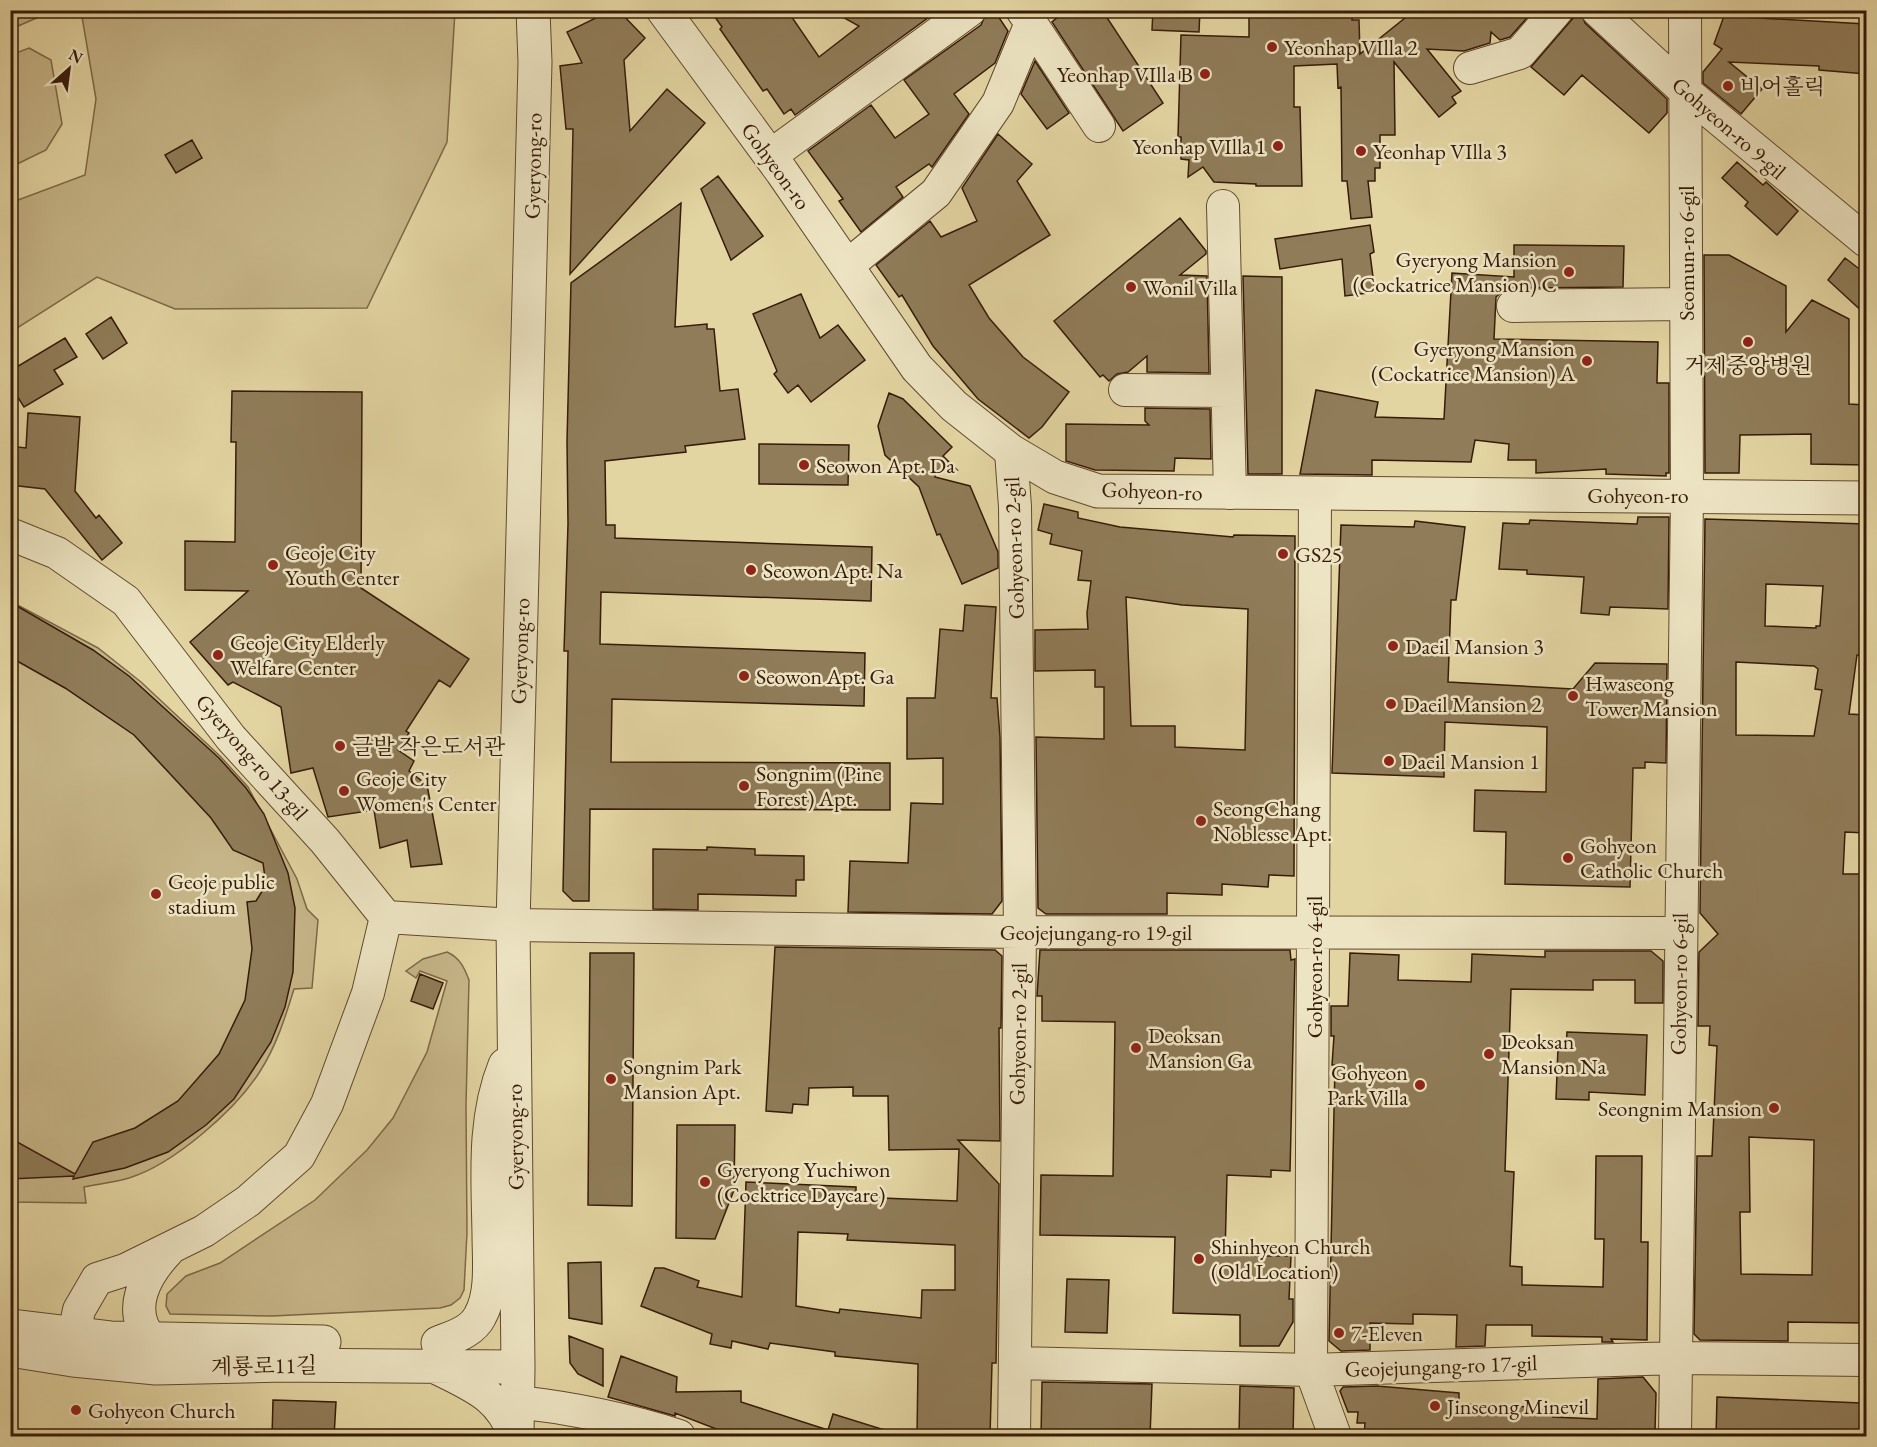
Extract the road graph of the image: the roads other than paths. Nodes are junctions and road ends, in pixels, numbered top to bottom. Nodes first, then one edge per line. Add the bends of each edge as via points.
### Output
1 (533, 10) edge
2 (558, 10) edge
3 (663, 10) edge
4 (970, 10) edge
5 (1557, 10) edge
6 (1597, 10) edge
7 (1685, 10) edge
8 (1027, 17) edge
9 (535, 62) junction
10 (1470, 69) dead end
11 (1685, 91) junction
12 (1098, 126) dead end
13 (770, 156) junction
14 (1222, 206) dead end
15 (1866, 241) edge
16 (847, 266) junction
17 (1685, 304) junction
18 (1513, 306) dead end
19 (1125, 390) dead end
20 (1227, 391) junction
21 (1011, 451) junction
22 (1230, 493) junction
23 (1315, 493) junction
24 (1687, 495) junction
25 (1866, 498) edge
26 (10, 534) edge
27 (386, 917) junction
28 (513, 925) junction
29 (1020, 932) junction
30 (1315, 933) junction
31 (1680, 933) junction
32 (514, 1044) junction
33 (170, 1248) junction
34 (10, 1326) edge
35 (74, 1334) junction
36 (151, 1339) junction
37 (10, 1350) edge
38 (436, 1354) junction
39 (518, 1356) junction
40 (1676, 1358) junction
41 (1866, 1360) edge
42 (1015, 1363) junction
43 (1311, 1370) junction
44 (517, 1402) junction
45 (516, 1437) edge
46 (680, 1437) edge
47 (1014, 1437) edge
48 (1335, 1437) edge
49 (1675, 1437) edge

1 - 9 street, Gyeryong-ro
2 - 9 street
3 - 13 street, Gohyeon-ro
4 - 13 street
5 - 10 street via 1520,53
6 - 11 street, Gohyeon-ro 9-gil
7 - 11 street, Seomun-ro 6-gil
8 - 12 street
8 - 16 street via 998,103 936,193
9 - 28 street, Gyeryong-ro
11 - 15 street, Gohyeon-ro 9-gil
11 - 17 street, Seomun-ro 6-gil
13 - 16 street, Gohyeon-ro
14 - 20 street
16 - 21 street, Gohyeon-ro via 917,368 954,406
17 - 18 street
17 - 24 street, Seomun-ro 6-gil
19 - 20 street
20 - 22 street
21 - 22 street, Gohyeon-ro via 1055,477 1098,491
21 - 29 street, Gohyeon-ro 2-gil
22 - 23 street, Gohyeon-ro
23 - 24 street, Gohyeon-ro
23 - 30 street, Gohyeon-ro 4-gil
24 - 25 street, Gohyeon-ro
24 - 31 street, Gohyeon-ro 6-gil
26 - 27 street, Gyeryong-ro 13-gil via 57,552 126,601 231,738 325,841
27 - 28 street
27 - 33 street via 368,993 327,1104 299,1156 248,1201
28 - 29 street, Geojejungang-ro 19-gil
28 - 32 street, Gyeryong-ro
29 - 30 street, Geojejungang-ro 19-gil
29 - 42 street, Gohyeon-ro 2-gil
30 - 31 street, Geojejungang-ro 19-gil
30 - 43 street, Gohyeon-ro 4-gil
31 - 40 street, Gohyeon-ro 6-gil
32 - 38 street via 492,1108 488,1148 490,1268 485,1301 480,1317 470,1328
32 - 39 street, Gyeryong-ro
33 - 35 street via 97,1279 79,1310
33 - 36 street via 149,1272 139,1303 143,1329
34 - 35 street, 계룡로11길
35 - 36 street, 계룡로11길
36 - 38 street, 계룡로11길
37 - 38 street, 계룡로11길 via 156,1368
38 - 39 street, 계룡로11길
38 - 45 street via 464,1381 499,1404
39 - 44 street, Gyeryong-ro
40 - 41 street, Geojejungang-ro 17-gil
40 - 43 street, Geojejungang-ro 17-gil
40 - 49 street, Gohyeon-ro 6-gil
42 - 43 street, Geojejungang-ro 17-gil
42 - 47 street, Gohyeon-ro 2-gil
43 - 48 street, Gohyeon-ro 4-gil
44 - 45 street, Gyeryong-ro
44 - 46 street via 585,1411

